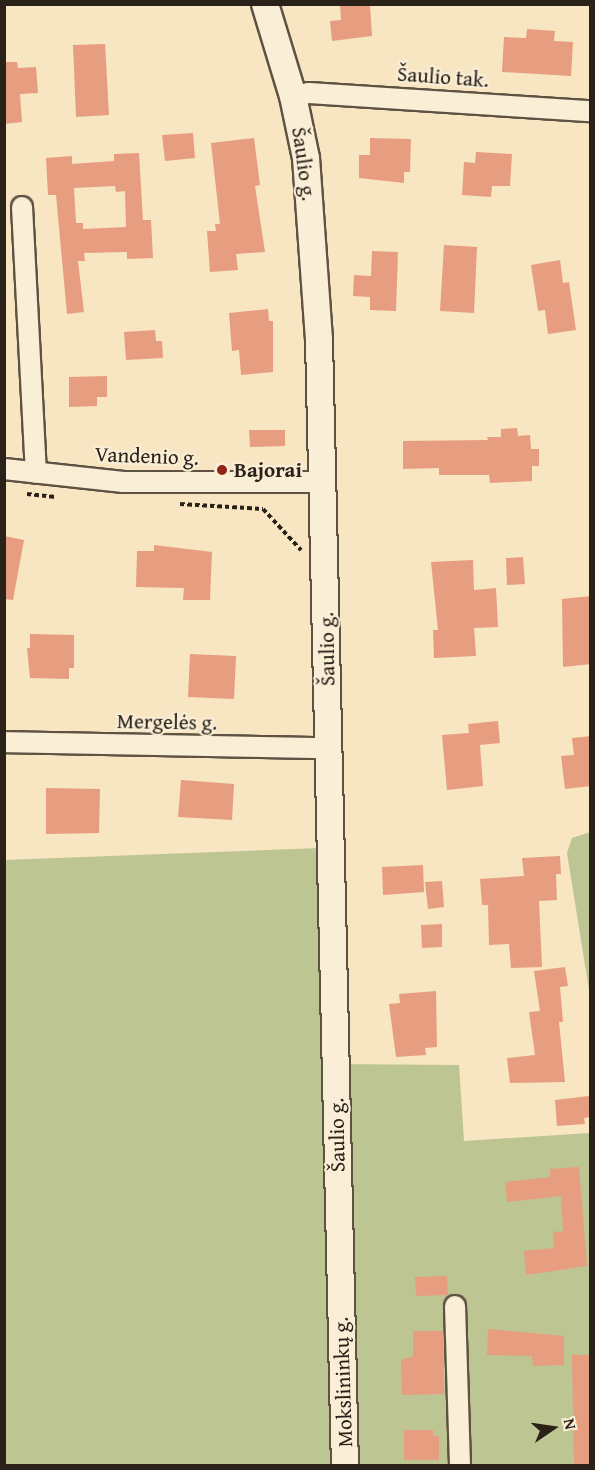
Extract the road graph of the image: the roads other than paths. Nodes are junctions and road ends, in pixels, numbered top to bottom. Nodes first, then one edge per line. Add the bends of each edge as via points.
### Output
1 (265, 4) edge
2 (293, 96) junction
3 (591, 111) edge
4 (22, 207) dead end
5 (4, 469) edge
6 (36, 473) junction
7 (324, 482) junction
8 (4, 742) edge
9 (330, 748) junction
10 (340, 1299) joint
11 (455, 1306) dead end
12 (345, 1466) edge
13 (460, 1466) edge

1 - 2 street, Šaulio g.
2 - 3 street, Šaulio tak. via 309,93
2 - 7 street, Šaulio g. via 306,158 313,242
4 - 6 street
5 - 6 street, Vandenio g.
6 - 7 street, Vandenio g. via 123,482
7 - 9 street, Šaulio g.
8 - 9 street, Mergelės g.
9 - 10 street, Šaulio g.
10 - 12 street, Mokslininkų g.
11 - 13 street

